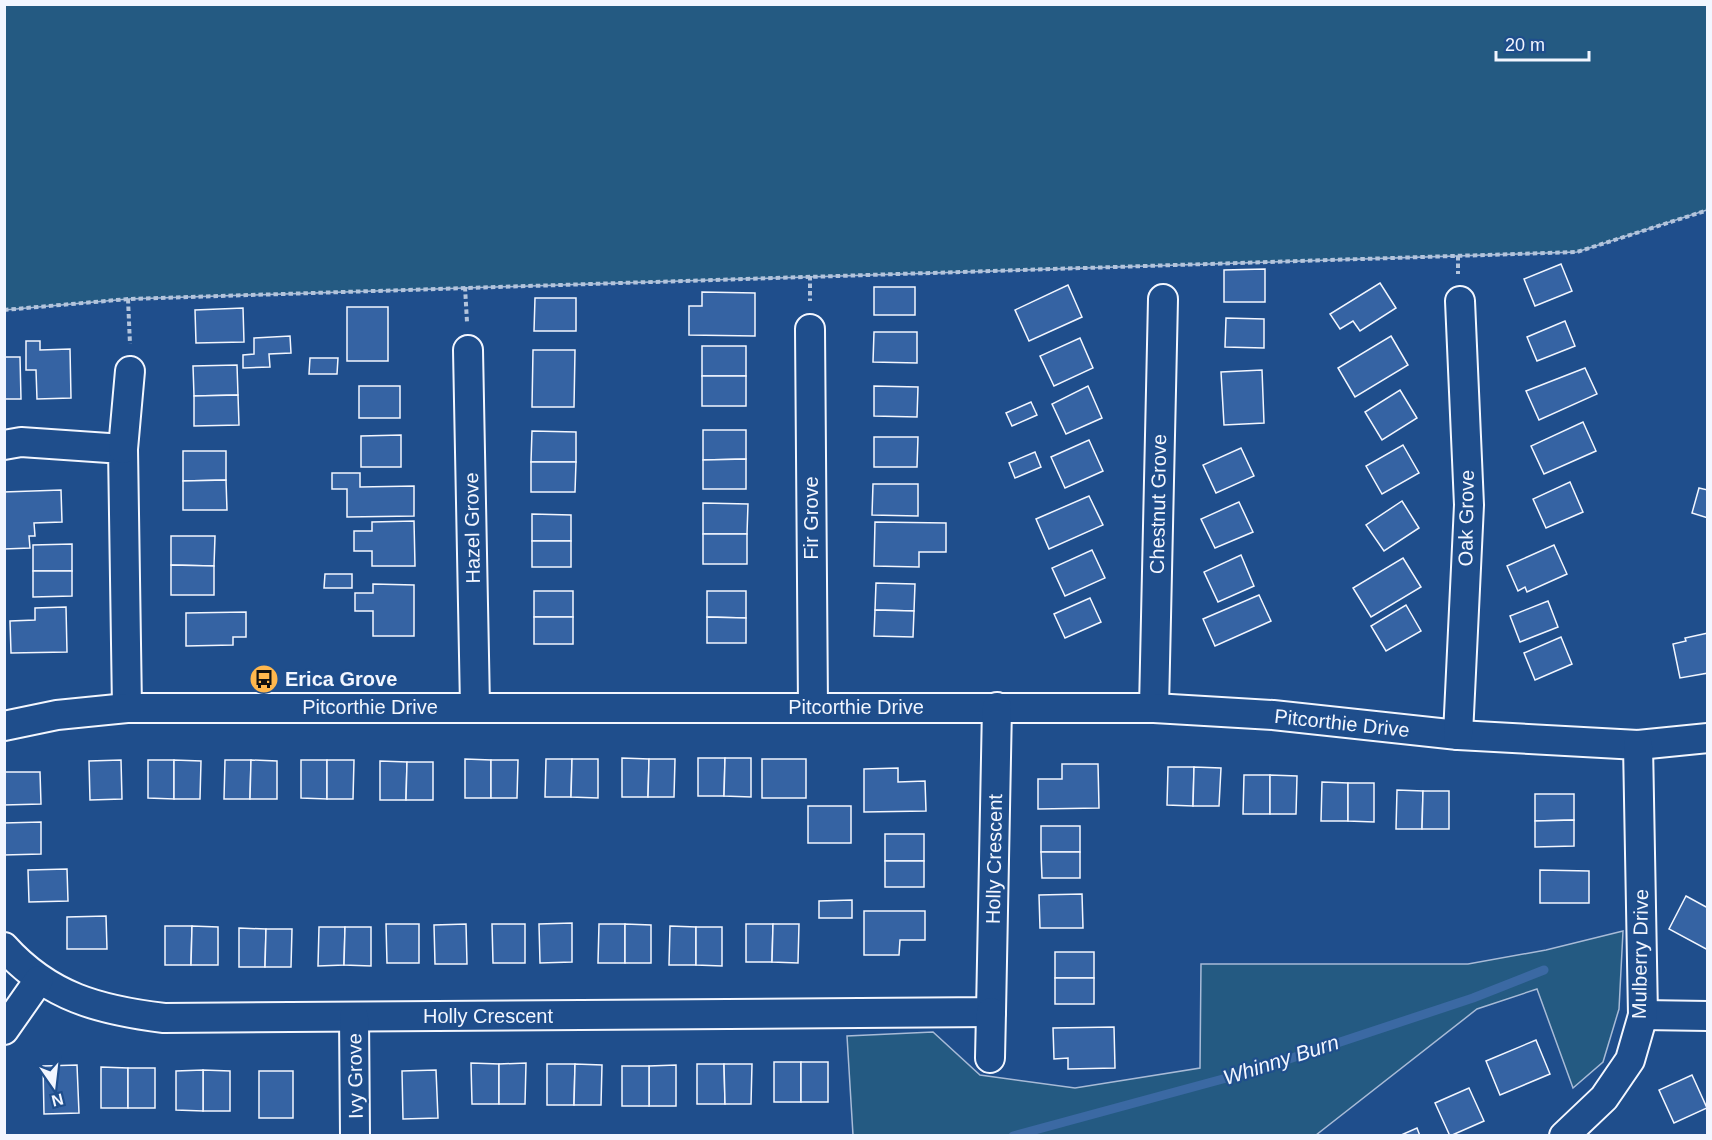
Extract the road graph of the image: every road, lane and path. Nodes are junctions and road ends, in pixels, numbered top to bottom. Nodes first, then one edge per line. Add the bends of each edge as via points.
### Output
1 (1707, 210) edge
2 (128, 299) junction
3 (1163, 299) dead end
4 (1460, 301) dead end
5 (4, 310) edge
6 (810, 329) dead end
7 (468, 350) dead end
8 (130, 371) joint
9 (4, 445) edge
10 (123, 449) junction
11 (475, 706) junction
12 (813, 707) junction
13 (997, 707) junction
14 (127, 708) junction
15 (1154, 708) junction
16 (4, 726) edge
17 (1458, 735) junction
18 (1707, 738) edge
19 (1638, 745) junction
20 (4, 947) edge
21 (39, 980) junction
22 (991, 1012) junction
23 (1643, 1015) junction
24 (1707, 1016) edge
25 (354, 1017) junction
26 (4, 1030) edge
27 (990, 1058) dead end
28 (355, 1136) edge
29 (1564, 1136) edge

1 - 2 path via 1577,252
2 - 5 path
2 - 8 path
3 - 15 street, Chestnut Grove
4 - 17 street, Oak Grove via 1469,505
6 - 12 street, Fir Grove
7 - 11 street, Hazel Grove
8 - 10 street
9 - 10 street via 21,442
10 - 14 street
11 - 12 street, Pitcorthie Drive
11 - 14 street, Pitcorthie Drive
12 - 13 street, Pitcorthie Drive
13 - 15 street, Pitcorthie Drive
13 - 22 street, Holly Crescent
14 - 16 street, Pitcorthie Drive
15 - 17 street, Pitcorthie Drive via 1274,715
17 - 19 street, Pitcorthie Drive
18 - 19 street, Pitcorthie Drive
19 - 23 street, Mulberry Drive
20 - 21 street, Holly Crescent
21 - 25 street, Holly Crescent via 80,1001 164,1018
21 - 26 street
22 - 25 street, Holly Crescent
22 - 27 street, Holly Crescent
23 - 24 street
23 - 29 street, Mulberry Drive via 1630,1060 1604,1098
25 - 28 street, Ivy Grove

